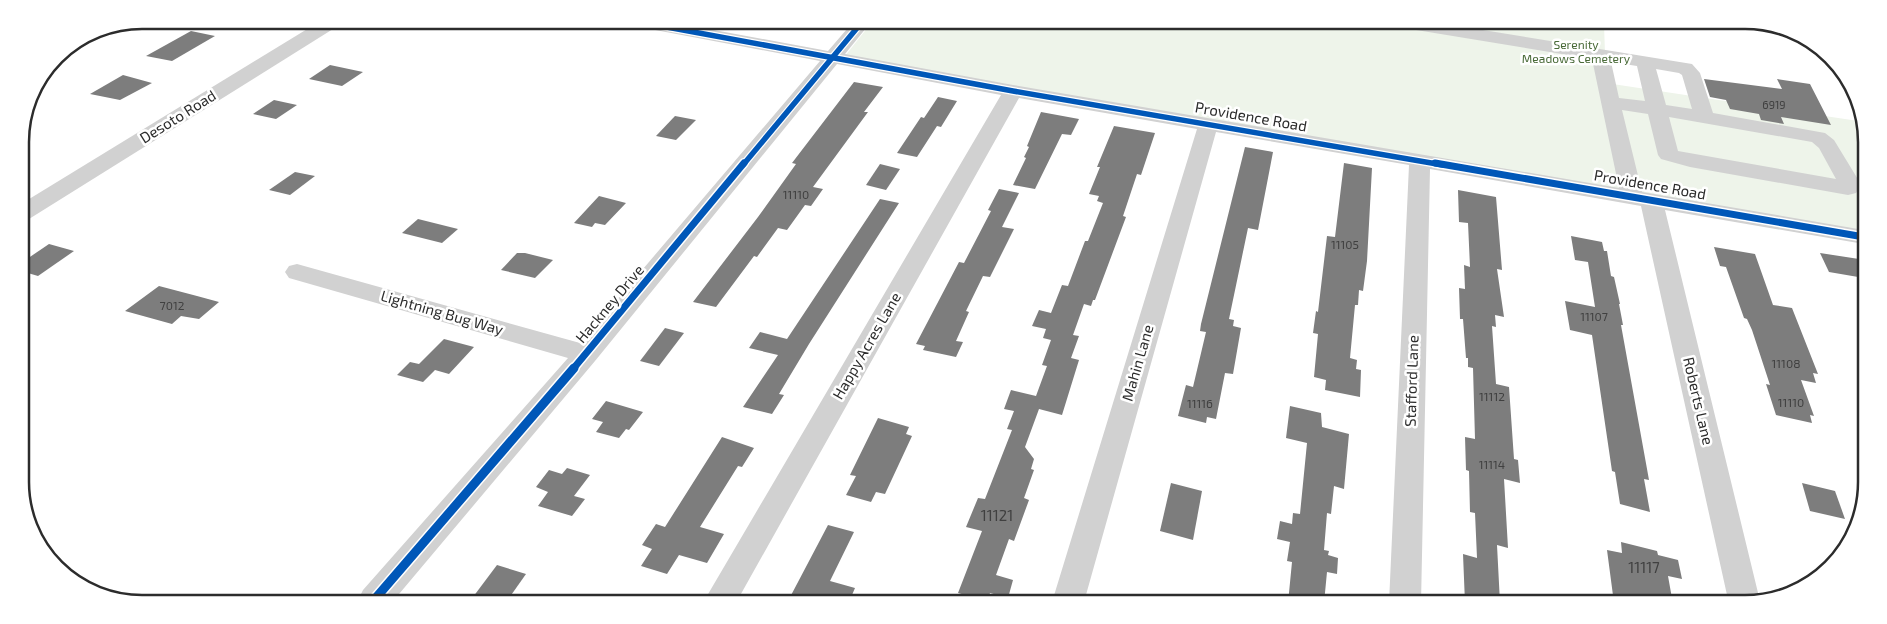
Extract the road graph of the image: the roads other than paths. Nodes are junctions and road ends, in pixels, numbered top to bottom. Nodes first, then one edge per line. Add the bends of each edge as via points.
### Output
1 (320, 29) edge
2 (677, 29) edge
3 (856, 29) edge
4 (1441, 29) edge
5 (1600, 55) junction
6 (831, 58) junction
7 (1645, 61) junction
8 (1013, 90) junction
9 (1610, 102) junction
10 (1657, 110) junction
11 (1705, 118) junction
12 (1208, 124) junction
13 (1420, 160) junction
14 (1641, 198) junction
15 (29, 209) edge
16 (1858, 236) edge
17 (297, 272) dead end
18 (586, 354) junction
19 (378, 595) edge
20 (723, 595) edge
21 (1070, 595) edge
22 (1405, 595) edge
23 (1743, 595) edge

1 - 15 street, Desoto Road
2 - 6 street, Providence Road
3 - 6 street, Hackney Drive
4 - 5 street
5 - 7 street
5 - 9 street, Roberts Lane
6 - 8 street, Providence Road
6 - 18 street, Hackney Drive
7 - 10 street
7 - 11 street via 1685,68 1690,73
8 - 12 street, Providence Road
8 - 20 street, Happy Acres Lane
9 - 10 street
9 - 14 street, Roberts Lane
10 - 11 street
10 - 11 street via 1668,155 1848,188 1848,181 1827,144 1818,137
12 - 13 street, Providence Road
12 - 21 street, Mahin Lane
13 - 14 street, Providence Road
13 - 22 street, Stafford Lane
14 - 16 street, Providence Road
14 - 23 street, Roberts Lane
17 - 18 street, Lightning Bug Way
18 - 19 street, Hackney Drive

